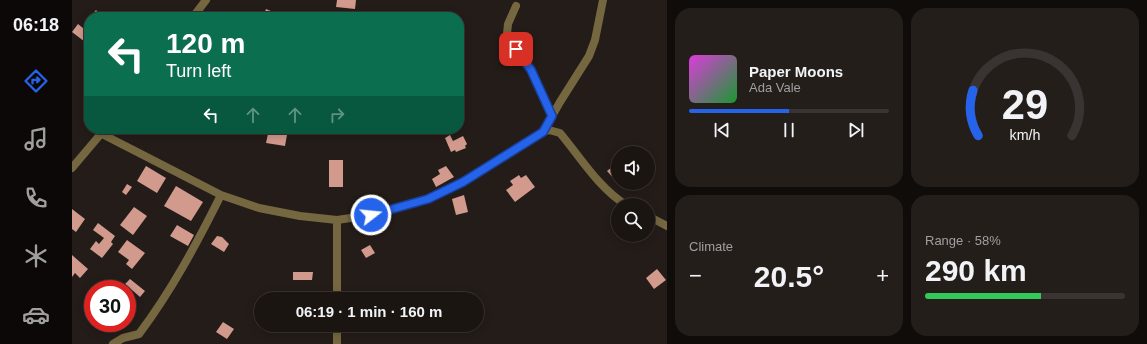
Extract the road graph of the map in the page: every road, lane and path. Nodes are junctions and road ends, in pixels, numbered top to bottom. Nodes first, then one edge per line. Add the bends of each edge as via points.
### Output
1 (206, 0) edge
2 (603, 0) edge
3 (516, 6) dead end
4 (196, 12) edge
5 (552, 116) junction
6 (543, 132) junction
7 (100, 134) edge
8 (109, 134) edge
9 (72, 168) edge
10 (221, 195) junction
11 (614, 198) edge
12 (337, 220) junction
13 (655, 220) edge
14 (667, 226) edge
15 (337, 292) edge
16 (337, 332) edge
17 (113, 344) edge
18 (337, 344) edge

1 - 4 street
2 - 5 street via 589,56
3 - 5 street via 508,24 507,34 531,70
5 - 6 street
6 - 11 street via 549,130 560,133
6 - 12 street via 463,182 428,199 371,215
7 - 9 street
8 - 10 street
10 - 12 street via 260,208
10 - 17 street via 186,264 149,321 139,334 123,338
12 - 15 street
13 - 14 street
16 - 18 street

